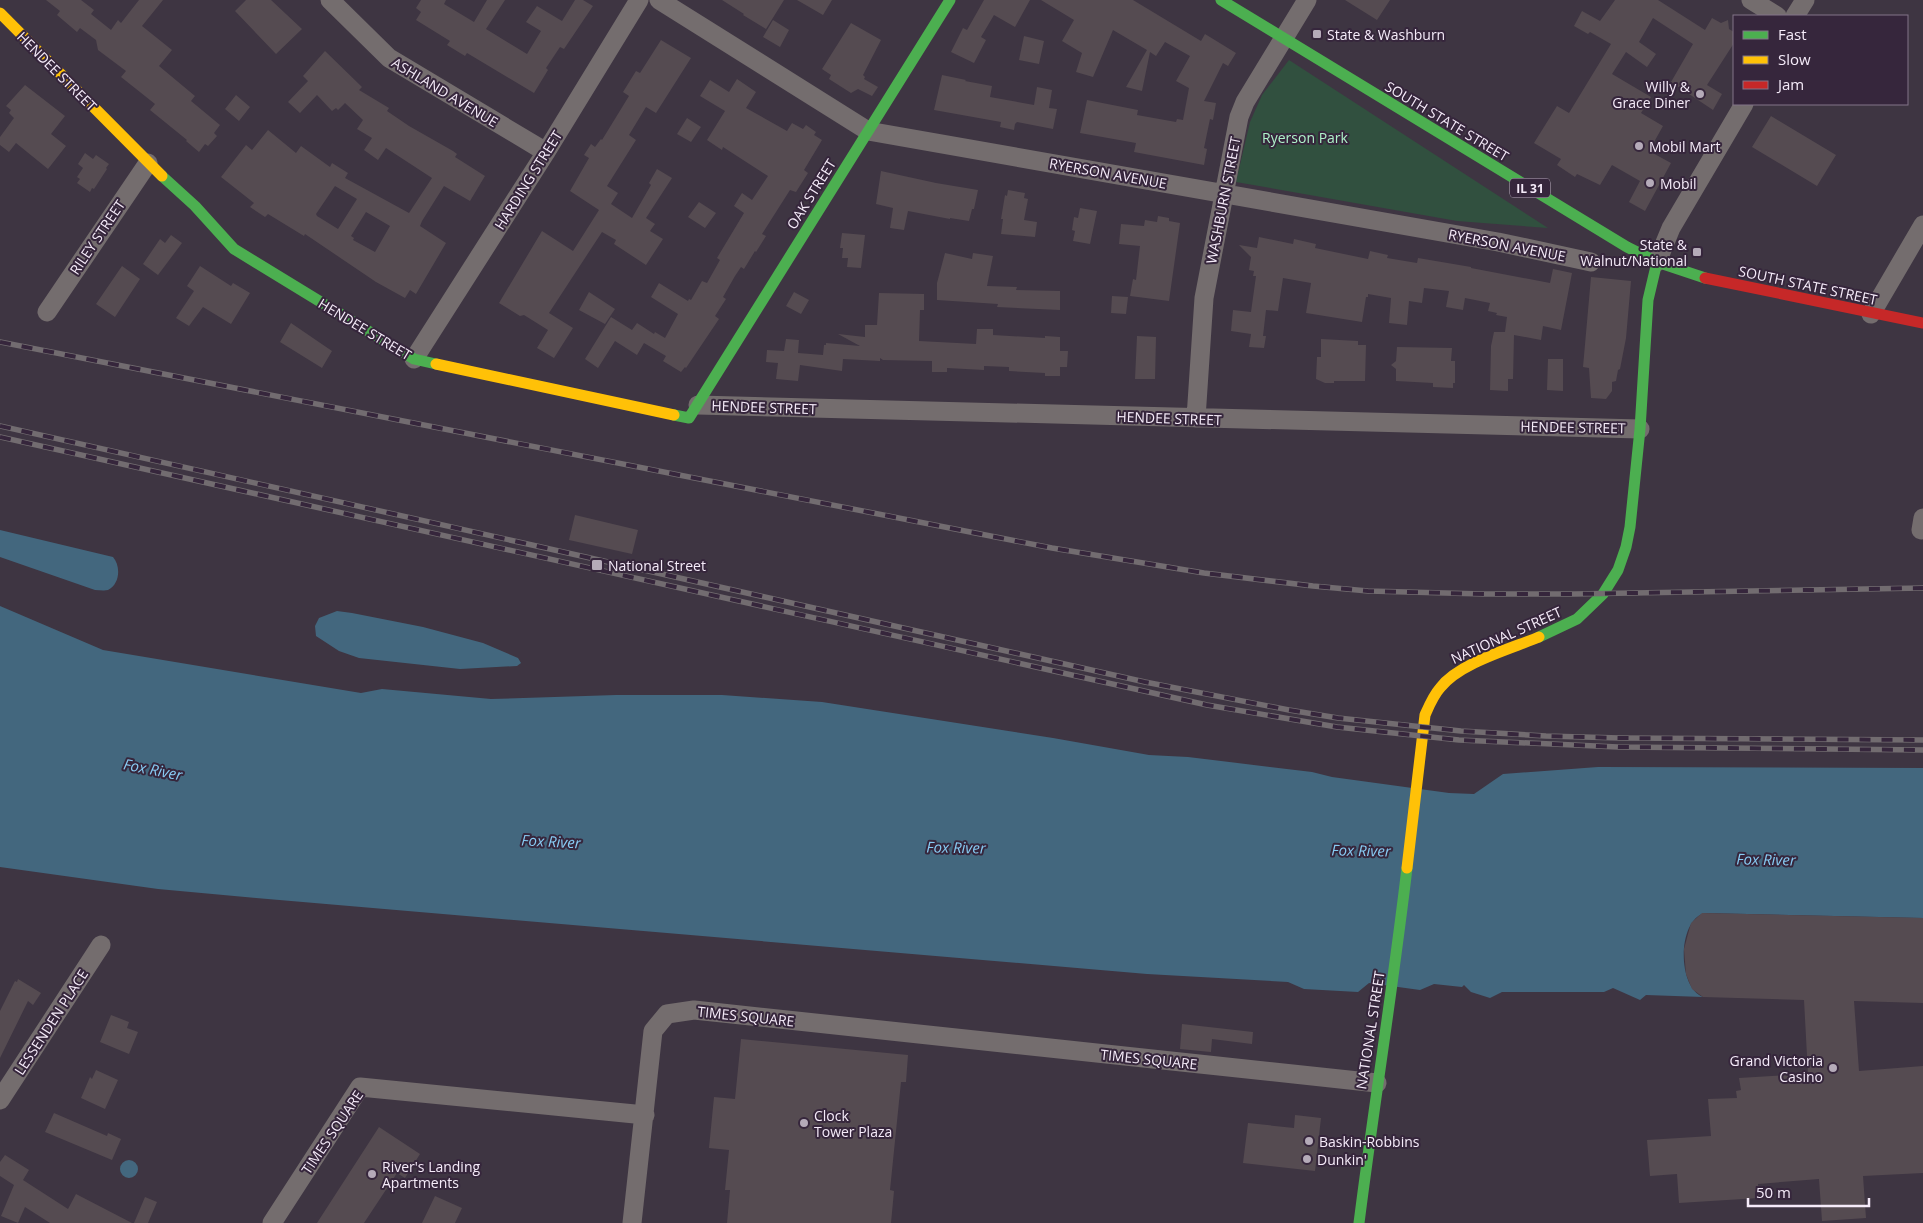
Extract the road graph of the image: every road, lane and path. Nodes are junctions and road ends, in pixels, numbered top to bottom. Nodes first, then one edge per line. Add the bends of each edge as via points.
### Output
1 (330, 0) edge
2 (639, 0) edge
3 (659, 0) edge
4 (950, 0) edge
5 (1221, 0) edge
6 (1307, 0) edge
7 (1751, 0) edge
8 (1805, 0) edge
9 (0, 13) edge
10 (1775, 15) edge
11 (1796, 15) edge
12 (1284, 39) junction
13 (1743, 105) edge
14 (868, 131) junction
15 (546, 152) junction
16 (148, 163) junction
17 (1223, 193) junction
18 (1923, 225) edge
19 (1591, 262) dead end
20 (1657, 262) junction
21 (47, 312) dead end
22 (1871, 314) junction
23 (1923, 323) edge
24 (414, 359) junction
25 (698, 405) junction
26 (1196, 418) junction
27 (1640, 429) junction
28 (101, 945) dead end
29 (1377, 1083) junction
30 (0, 1100) edge
31 (645, 1115) junction
32 (272, 1223) edge
33 (632, 1223) edge
34 (1359, 1223) edge

1 - 15 street, ASHLAND AVENUE via 389,58
2 - 15 street, HARDING STREET
3 - 14 street, RYERSON AVENUE
4 - 14 street, OAK STREET
5 - 12 street, SOUTH STATE STREET / IL 31
6 - 12 street, WASHBURN STREET
7 - 10 street
8 - 11 street
9 - 16 street, HENDEE STREET
12 - 17 street, WASHBURN STREET via 1239,117
12 - 20 street, SOUTH STATE STREET / IL 31 via 1627,247
13 - 20 street via 1671,228
14 - 17 street, RYERSON AVENUE
14 - 25 street, OAK STREET
15 - 24 street, HARDING STREET
16 - 21 street, RILEY STREET
16 - 24 street, HENDEE STREET via 195,206 234,249
17 - 19 street, RYERSON AVENUE via 1498,242
17 - 26 street, WASHBURN STREET via 1204,298
18 - 22 street
20 - 22 street, SOUTH STATE STREET / IL 31 via 1701,277
20 - 27 street, NATIONAL STREET via 1648,300
22 - 23 street, SOUTH STATE STREET / IL 31
24 - 25 street, HENDEE STREET via 690,418
25 - 26 street, HENDEE STREET
26 - 27 street, HENDEE STREET
27 - 29 street, NATIONAL STREET via 1630,527 1620,564 1603,594 1577,619 1563,627 1462,668 1435,692 1425,715 1392,993
28 - 30 street, LESSENDEN PLACE
29 - 31 street, TIMES SQUARE via 694,1010 667,1014 653,1031
29 - 34 street, NATIONAL STREET
31 - 32 street, TIMES SQUARE via 360,1087
31 - 33 street

